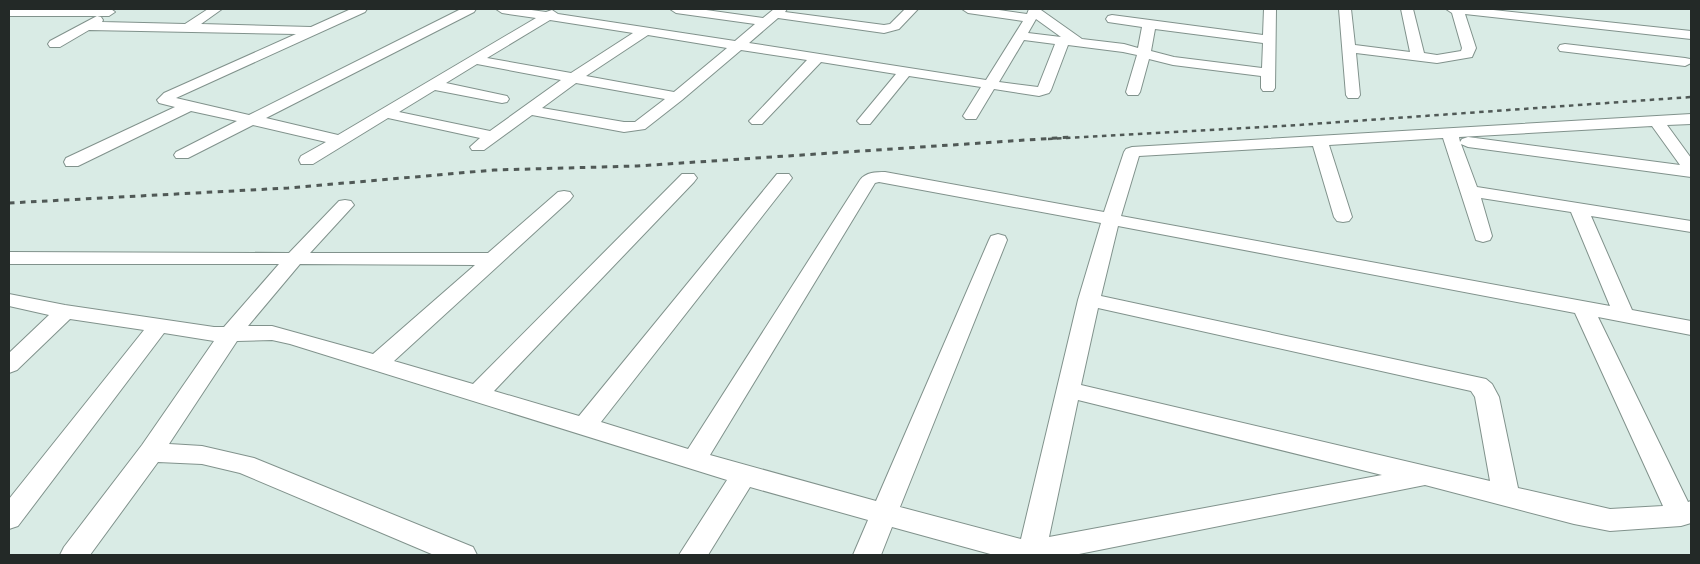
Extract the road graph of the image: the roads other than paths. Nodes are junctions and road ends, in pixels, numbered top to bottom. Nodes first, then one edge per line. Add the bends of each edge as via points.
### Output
1 (216, 9) edge
2 (361, 9) edge
3 (470, 9) edge
4 (502, 9) edge
5 (676, 9) edge
6 (912, 9) edge
7 (968, 9) edge
8 (1270, 9) edge
9 (1345, 9) edge
10 (1407, 9) edge
11 (1452, 9) edge
12 (1457, 9) edge
13 (112, 10) edge
14 (9, 12) edge
15 (555, 13) edge
16 (1034, 13) edge
17 (1535, 14) edge
18 (773, 15) edge
19 (1112, 19) dead end
20 (1552, 20) junction
21 (1149, 24) junction
22 (86, 26) junction
23 (187, 28) junction
24 (313, 30) junction
25 (647, 30) junction
26 (1691, 35) edge
27 (1020, 36) junction
28 (1269, 40) junction
29 (1063, 41) junction
30 (1079, 43) junction
31 (55, 44) dead end
32 (739, 45) junction
33 (1349, 48) junction
34 (1565, 48) junction
35 (1144, 53) junction
36 (818, 57) junction
37 (1418, 58) junction
38 (475, 60) junction
39 (1572, 60) dead end
40 (1686, 62) dead end
41 (906, 71) junction
42 (1268, 74) junction
43 (573, 78) junction
44 (989, 84) junction
45 (432, 85) junction
46 (1268, 88) dead end
47 (1133, 92) dead end
48 (1353, 94) dead end
49 (678, 97) junction
50 (502, 99) dead end
51 (187, 107) junction
52 (528, 110) junction
53 (384, 113) junction
54 (971, 116) dead end
55 (1691, 118) edge
56 (251, 120) junction
57 (757, 121) dead end
58 (866, 121) dead end
59 (1660, 125) junction
60 (1691, 132) edge
61 (493, 136) junction
62 (1451, 137) junction
63 (340, 140) junction
64 (1320, 142) junction
65 (478, 147) dead end
66 (182, 156) dead end
67 (307, 160) dead end
68 (72, 162) dead end
69 (1691, 171) edge
70 (688, 178) dead end
71 (783, 178) dead end
72 (1470, 191) junction
73 (564, 196) dead end
74 (345, 205) dead end
75 (1579, 209) junction
76 (1344, 218) dead end
77 (1110, 219) junction
78 (1691, 226) edge
79 (1483, 236) dead end
80 (998, 240) dead end
81 (9, 258) edge
82 (295, 258) junction
83 (494, 259) junction
84 (1088, 300) junction
85 (11, 303) edge
86 (1583, 308) junction
87 (65, 312) junction
88 (1624, 315) junction
89 (159, 326) junction
90 (1691, 328) edge
91 (230, 334) junction
92 (376, 364) junction
93 (9, 365) edge
94 (1069, 390) junction
95 (478, 393) junction
96 (584, 427) junction
97 (151, 452) junction
98 (694, 460) junction
99 (744, 475) junction
100 (1425, 477) junction
101 (1506, 495) junction
102 (884, 514) junction
103 (1686, 514) edge
104 (9, 518) edge
105 (1032, 552) junction
106 (74, 555) edge
107 (463, 555) edge
108 (693, 555) edge
109 (867, 555) edge

1 - 23 street
2 - 24 street
3 - 56 street
4 - 15 street
5 - 18 street
6 - 18 street via 889,29
7 - 16 street
8 - 28 street
9 - 33 street
10 - 37 street
11 - 12 street
12 - 17 street
12 - 37 street via 1467,54 1437,59
13 - 14 street
13 - 22 street
15 - 25 street
15 - 38 street
16 - 27 street
16 - 30 street
17 - 20 street
18 - 32 street
19 - 21 street
20 - 26 street
20 - 34 street
21 - 28 street
21 - 35 street
22 - 23 street
22 - 31 street
23 - 24 street
24 - 51 street via 164,100
25 - 32 street
25 - 43 street
27 - 29 street
27 - 44 street
28 - 42 street
29 - 30 street
29 - 44 street via 1042,91
30 - 35 street
32 - 36 street
32 - 49 street
33 - 37 street
33 - 48 street
34 - 39 street
34 - 40 street
35 - 42 street via 1173,61
35 - 47 street
36 - 41 street
36 - 57 street
38 - 43 street
38 - 45 street
41 - 44 street
41 - 58 street
42 - 46 street
43 - 49 street
43 - 52 street
44 - 54 street
45 - 50 street
45 - 53 street
49 - 52 street via 632,127
51 - 56 street
51 - 68 street
52 - 61 street
53 - 61 street
53 - 63 street
55 - 59 street
56 - 63 street
56 - 66 street
59 - 60 street
59 - 62 street
59 - 69 street
61 - 65 street
62 - 64 street
62 - 69 street
62 - 72 street
63 - 67 street
64 - 76 street
64 - 77 street via 1132,152
70 - 95 street
71 - 96 street
72 - 75 street
72 - 79 street
73 - 83 street
74 - 82 street
75 - 78 street
75 - 88 street
77 - 84 street
77 - 86 street
77 - 98 street via 885,177 876,176 869,180
80 - 102 street
81 - 82 street
82 - 83 street
82 - 91 street
83 - 92 street
84 - 94 street
84 - 101 street via 1478,385 1487,397
85 - 87 street
86 - 88 street
86 - 103 street
87 - 89 street
87 - 93 street
88 - 90 street
89 - 91 street
89 - 104 street
91 - 92 street via 272,333
91 - 97 street
92 - 95 street
94 - 100 street
94 - 105 street
95 - 96 street
96 - 98 street
97 - 106 street
97 - 107 street via 202,455 245,465
98 - 99 street
99 - 102 street
99 - 108 street
100 - 101 street
100 - 105 street
101 - 103 street via 1574,514 1610,520
102 - 105 street
102 - 109 street

